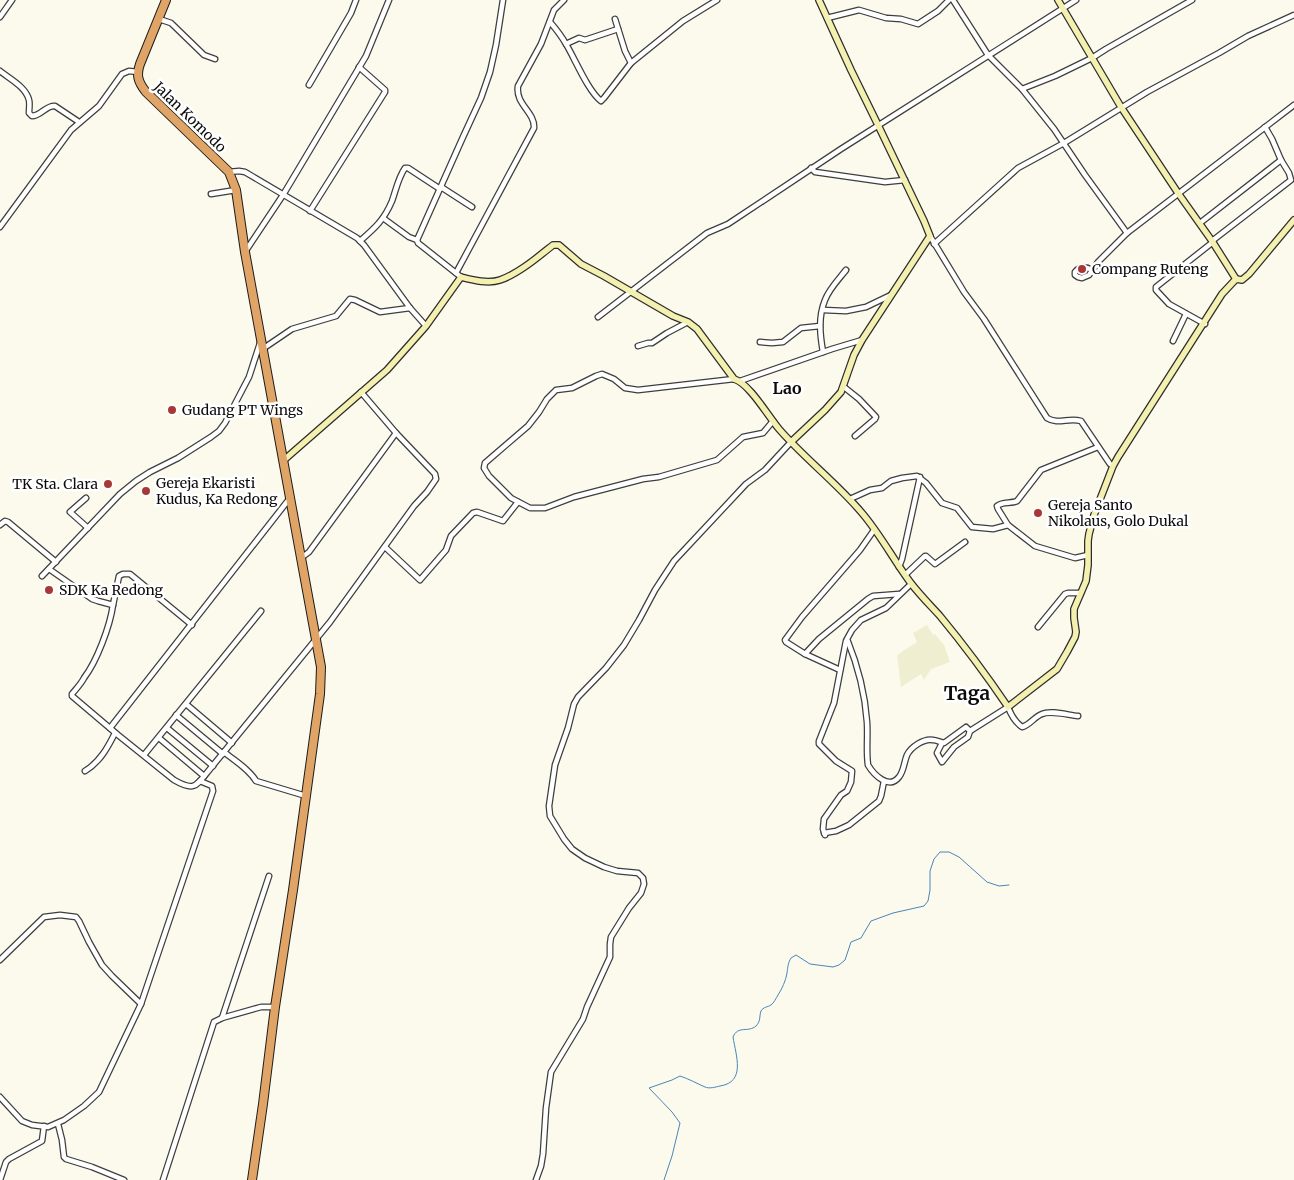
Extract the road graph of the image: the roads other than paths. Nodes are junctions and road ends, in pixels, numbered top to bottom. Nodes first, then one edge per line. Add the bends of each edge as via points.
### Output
1 (12, 0) edge
2 (166, 0) edge
3 (356, 0) edge
4 (389, 0) edge
5 (503, 0) edge
6 (564, 0) edge
7 (703, 0) edge
8 (717, 0) edge
9 (819, 0) edge
10 (949, 0) edge
11 (953, 0) edge
12 (1058, 0) edge
13 (1076, 0) edge
14 (1192, 0) edge
15 (707, 6) junction
16 (1063, 8) junction
17 (1294, 16) edge
18 (0, 17) edge
19 (827, 18) junction
20 (159, 19) junction
21 (615, 19) dead end
22 (551, 24) junction
23 (618, 29) junction
24 (566, 44) junction
25 (988, 56) junction
26 (1092, 58) junction
27 (215, 59) dead end
28 (631, 63) junction
29 (359, 67) junction
30 (0, 71) edge
31 (138, 72) junction
32 (309, 85) dead end
33 (1022, 89) junction
34 (1294, 105) edge
35 (1121, 107) junction
36 (79, 122) junction
37 (878, 125) junction
38 (1265, 127) junction
39 (1064, 143) junction
40 (1281, 160) junction
41 (811, 168) junction
42 (229, 172) junction
43 (904, 180) junction
44 (440, 188) junction
45 (236, 190) junction
46 (1178, 193) junction
47 (211, 194) dead end
48 (283, 195) junction
49 (472, 206) dead end
50 (310, 211) junction
51 (382, 218) junction
52 (1294, 220) edge
53 (1200, 223) junction
54 (0, 227) edge
55 (1127, 233) junction
56 (930, 236) junction
57 (417, 240) junction
58 (360, 241) junction
59 (1213, 241) junction
60 (934, 244) junction
61 (245, 252) junction
62 (846, 270) dead end
63 (1092, 270) dead end
64 (458, 275) junction
65 (1236, 279) junction
66 (631, 292) junction
67 (892, 295) junction
68 (410, 308) junction
69 (823, 310) junction
70 (1186, 314) junction
71 (598, 317) dead end
72 (688, 322) junction
73 (1205, 324) junction
74 (426, 326) junction
75 (820, 326) junction
76 (262, 340) junction
77 (862, 340) junction
78 (1173, 341) dead end
79 (760, 342) dead end
80 (638, 346) dead end
81 (264, 348) junction
82 (823, 352) junction
83 (737, 380) junction
84 (844, 387) junction
85 (361, 392) junction
86 (773, 421) junction
87 (396, 433) junction
88 (855, 436) dead end
89 (791, 442) junction
90 (1098, 447) junction
91 (284, 460) junction
92 (1113, 466) junction
93 (920, 477) junction
94 (291, 497) junction
95 (86, 498) dead end
96 (850, 499) junction
97 (518, 502) junction
98 (0, 525) edge
99 (1008, 526) junction
100 (88, 528) junction
101 (874, 530) junction
102 (965, 542) dead end
103 (385, 547) junction
104 (1088, 555) junction
105 (301, 558) junction
106 (56, 562) junction
107 (899, 567) junction
108 (50, 569) junction
109 (905, 575) junction
110 (42, 576) dead end
111 (911, 584) junction
112 (899, 594) junction
113 (1081, 594) junction
114 (112, 604) junction
115 (261, 611) dead end
116 (192, 625) junction
117 (1038, 627) dead end
118 (316, 638) junction
119 (847, 639) junction
120 (805, 654) junction
121 (840, 670) junction
122 (186, 704) junction
123 (1008, 707) junction
124 (176, 716) junction
125 (1078, 716) dead end
126 (110, 728) junction
127 (167, 728) junction
128 (970, 731) junction
129 (115, 732) junction
130 (159, 738) junction
131 (232, 743) junction
132 (942, 743) junction
133 (224, 753) junction
134 (144, 755) junction
135 (213, 766) junction
136 (85, 771) dead end
137 (204, 776) junction
138 (200, 781) junction
139 (884, 781) junction
140 (306, 796) junction
141 (268, 876) dead end
142 (0, 960) edge
143 (141, 1004) junction
144 (275, 1007) junction
145 (222, 1018) junction
146 (0, 1097) edge
147 (58, 1124) junction
148 (44, 1126) junction
149 (0, 1180) edge
150 (124, 1180) edge
151 (163, 1180) edge
152 (252, 1180) edge
153 (536, 1180) edge

1 - 18 street
2 - 20 highway
3 - 32 street
4 - 29 street
5 - 44 street via 490,72
6 - 22 street via 554,10
7 - 15 street
8 - 15 street
9 - 19 street
10 - 19 street via 938,12 918,24 858,10
11 - 25 street
12 - 16 street
13 - 16 street
14 - 26 street
15 - 28 street
16 - 25 street
16 - 26 street
17 - 35 street via 1248,36
19 - 37 street
20 - 27 street via 172,24 204,55
20 - 31 highway
21 - 23 street
22 - 24 street
22 - 64 street via 518,86 517,93 534,128
23 - 24 street
23 - 28 street
24 - 28 street via 599,100
25 - 33 street
25 - 37 street
26 - 33 street
26 - 35 street
29 - 48 street
29 - 50 street via 385,92
30 - 36 street via 23,89 32,116 53,105
31 - 36 street via 122,74 98,106
31 - 42 highway, Jalan Komodo via 142,87
33 - 39 street
34 - 38 street
35 - 39 street
35 - 46 street
36 - 54 street
37 - 41 street
37 - 43 street
38 - 40 street
38 - 46 street
39 - 55 street
39 - 60 street via 1015,170
40 - 53 street
40 - 59 street via 1291,180
41 - 43 street via 815,172 885,182
41 - 66 street via 728,224 707,233
42 - 45 highway, Jalan Komodo
42 - 48 street via 245,172
43 - 56 street
44 - 49 street
44 - 51 street via 405,168
44 - 57 street
45 - 47 street
45 - 61 highway, Jalan Komodo
46 - 53 street
46 - 55 street
48 - 50 street
48 - 61 street
50 - 58 street
51 - 57 street
51 - 58 street via 378,226
52 - 65 street via 1249,274 1242,280
53 - 59 street
55 - 63 street
56 - 60 street
56 - 67 street
57 - 64 street
58 - 68 street
59 - 65 street
59 - 70 street via 1156,287 1166,302
60 - 90 street via 1047,418 1056,422 1081,421
61 - 76 highway, Jalan Komodo
62 - 69 street via 827,295
64 - 66 street via 485,282 500,280 556,244 581,264
64 - 74 street
65 - 73 street via 1222,294
66 - 71 street
66 - 72 street
67 - 69 street via 863,308
67 - 77 street
68 - 74 street
68 - 81 street via 380,312 350,299 336,316 292,330
69 - 75 street
70 - 73 street
70 - 78 street
72 - 80 street via 652,343
72 - 83 street
73 - 92 street
74 - 85 street via 388,370
75 - 79 street via 801,328 783,342
75 - 82 street
76 - 81 highway, Jalan Komodo
76 - 100 street via 249,377 220,431 136,481
77 - 82 street
77 - 84 street
81 - 91 highway, Jalan Komodo
82 - 83 street
83 - 86 street
83 - 97 street via 638,390 625,388 602,374 572,388 556,390 528,426 484,465 489,476
84 - 88 street via 876,417
84 - 89 street
85 - 87 street
85 - 91 street
86 - 89 street
86 - 97 street via 761,434 743,436 718,460 574,497 545,508 530,508
87 - 103 street via 428,465 436,480
87 - 105 street via 309,552
89 - 96 street
89 - 153 street via 765,470 746,484 670,567 624,645 574,704 554,771 550,816 572,849 604,867 638,873 644,884 641,894 611,937 610,957 579,1027 551,1072 543,1154
90 - 92 street
90 - 99 street via 1043,469 1017,501 998,505
91 - 94 highway, Jalan Komodo
92 - 104 street via 1092,520
93 - 96 street via 891,481 882,488
93 - 99 street via 942,503 957,508 972,528 993,530
93 - 107 street
94 - 105 highway, Jalan Komodo
94 - 116 street
95 - 100 street via 70,512
96 - 101 street
97 - 103 street via 502,521 473,513 451,536 446,550 420,580
98 - 106 street via 3,521 8,522
99 - 104 street via 1038,547 1075,558
100 - 106 street
101 - 107 street
101 - 120 street via 786,639
102 - 109 street via 935,564 925,556
103 - 118 street
104 - 113 street
105 - 118 highway, Jalan Komodo
106 - 108 street
107 - 109 street
108 - 110 street
108 - 114 street via 98,602
109 - 111 street
111 - 112 street
111 - 123 street
112 - 119 street via 886,608 862,620
112 - 120 street via 868,598
113 - 117 street via 1065,594
113 - 123 street via 1074,609 1076,635 1062,662
114 - 116 street via 119,576 130,574
114 - 126 street via 110,622 91,668 71,695
115 - 122 street
116 - 126 street
118 - 131 street
118 - 140 highway, Jalan Komodo via 322,677
119 - 121 street
119 - 139 street via 861,680 867,722 868,765
120 - 121 street
121 - 139 street via 834,702 819,743 836,761 852,771 851,782 847,792 841,795 824,819 824,834 844,828 879,801
122 - 124 street
122 - 131 street
123 - 125 street via 1022,727 1047,712
123 - 128 street
124 - 127 street
124 - 133 street
126 - 129 street
127 - 130 street
127 - 135 street
128 - 132 street via 966,728
128 - 132 street via 968,737 942,762 937,753
129 - 134 street
129 - 136 street via 106,750
130 - 134 street
130 - 137 street
131 - 133 street
132 - 139 street via 931,739 916,745 908,754 898,778
133 - 135 street
133 - 140 street via 256,781
134 - 138 street via 182,785 192,787
135 - 137 street
137 - 138 street
138 - 143 street via 212,786 213,791
140 - 144 highway, Jalan Komodo
141 - 145 street
142 - 143 street via 44,917 76,917 102,965
143 - 147 street via 96,1096
144 - 145 street via 262,1007
144 - 152 highway, Jalan Komodo
145 - 151 street via 213,1023
146 - 148 street via 22,1121
147 - 148 street
147 - 150 street via 65,1158
148 - 149 street via 42,1141 8,1159

